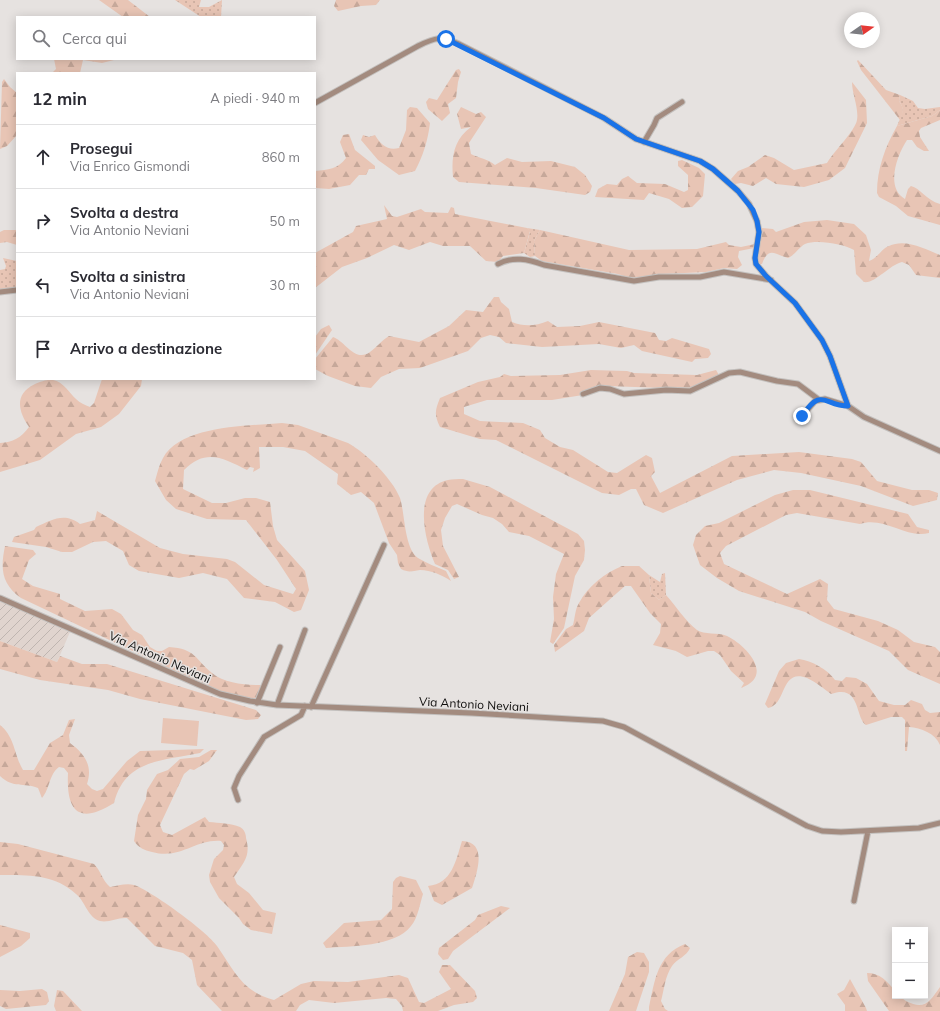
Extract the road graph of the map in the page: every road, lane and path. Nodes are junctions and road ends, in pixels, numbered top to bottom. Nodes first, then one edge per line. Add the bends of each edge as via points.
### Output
1 (316, 102) edge
2 (682, 102) dead end
3 (644, 142) junction
4 (498, 264) dead end
5 (772, 280) junction
6 (16, 290) edge
7 (0, 292) edge
8 (583, 394) dead end
9 (818, 400) junction
10 (848, 406) junction
11 (802, 416) dead end
12 (940, 451) edge
13 (384, 545) dead end
14 (0, 598) edge
15 (305, 630) dead end
16 (280, 647) dead end
17 (257, 703) junction
18 (277, 705) junction
19 (304, 706) junction
20 (311, 707) junction
21 (238, 800) dead end
22 (940, 823) edge
23 (868, 831) junction
24 (854, 901) dead end

1 - 3 street via 429,40 442,38 459,44 604,118 630,136
2 - 3 street via 657,118
3 - 5 street via 700,161 741,193 757,221 759,232 756,263
4 - 5 street via 511,258 634,281 659,276 700,277 724,272
5 - 10 street via 795,303 822,340
6 - 7 street
8 - 9 street via 600,388 624,394 666,390 690,392 729,373 740,372 798,384
9 - 10 street via 825,399
9 - 11 street
10 - 12 street via 864,417
13 - 20 street
14 - 17 street, Via Antonio Neviani via 218,693
15 - 18 street
16 - 17 street
17 - 18 street, Via Antonio Neviani
18 - 19 street, Via Antonio Neviani
19 - 20 street, Via Antonio Neviani
19 - 21 street via 301,715 264,737 234,788
20 - 23 street, Via Antonio Neviani via 471,713 608,722 624,727 814,829 828,832
22 - 23 street, Via Antonio Neviani via 919,828
23 - 24 street

